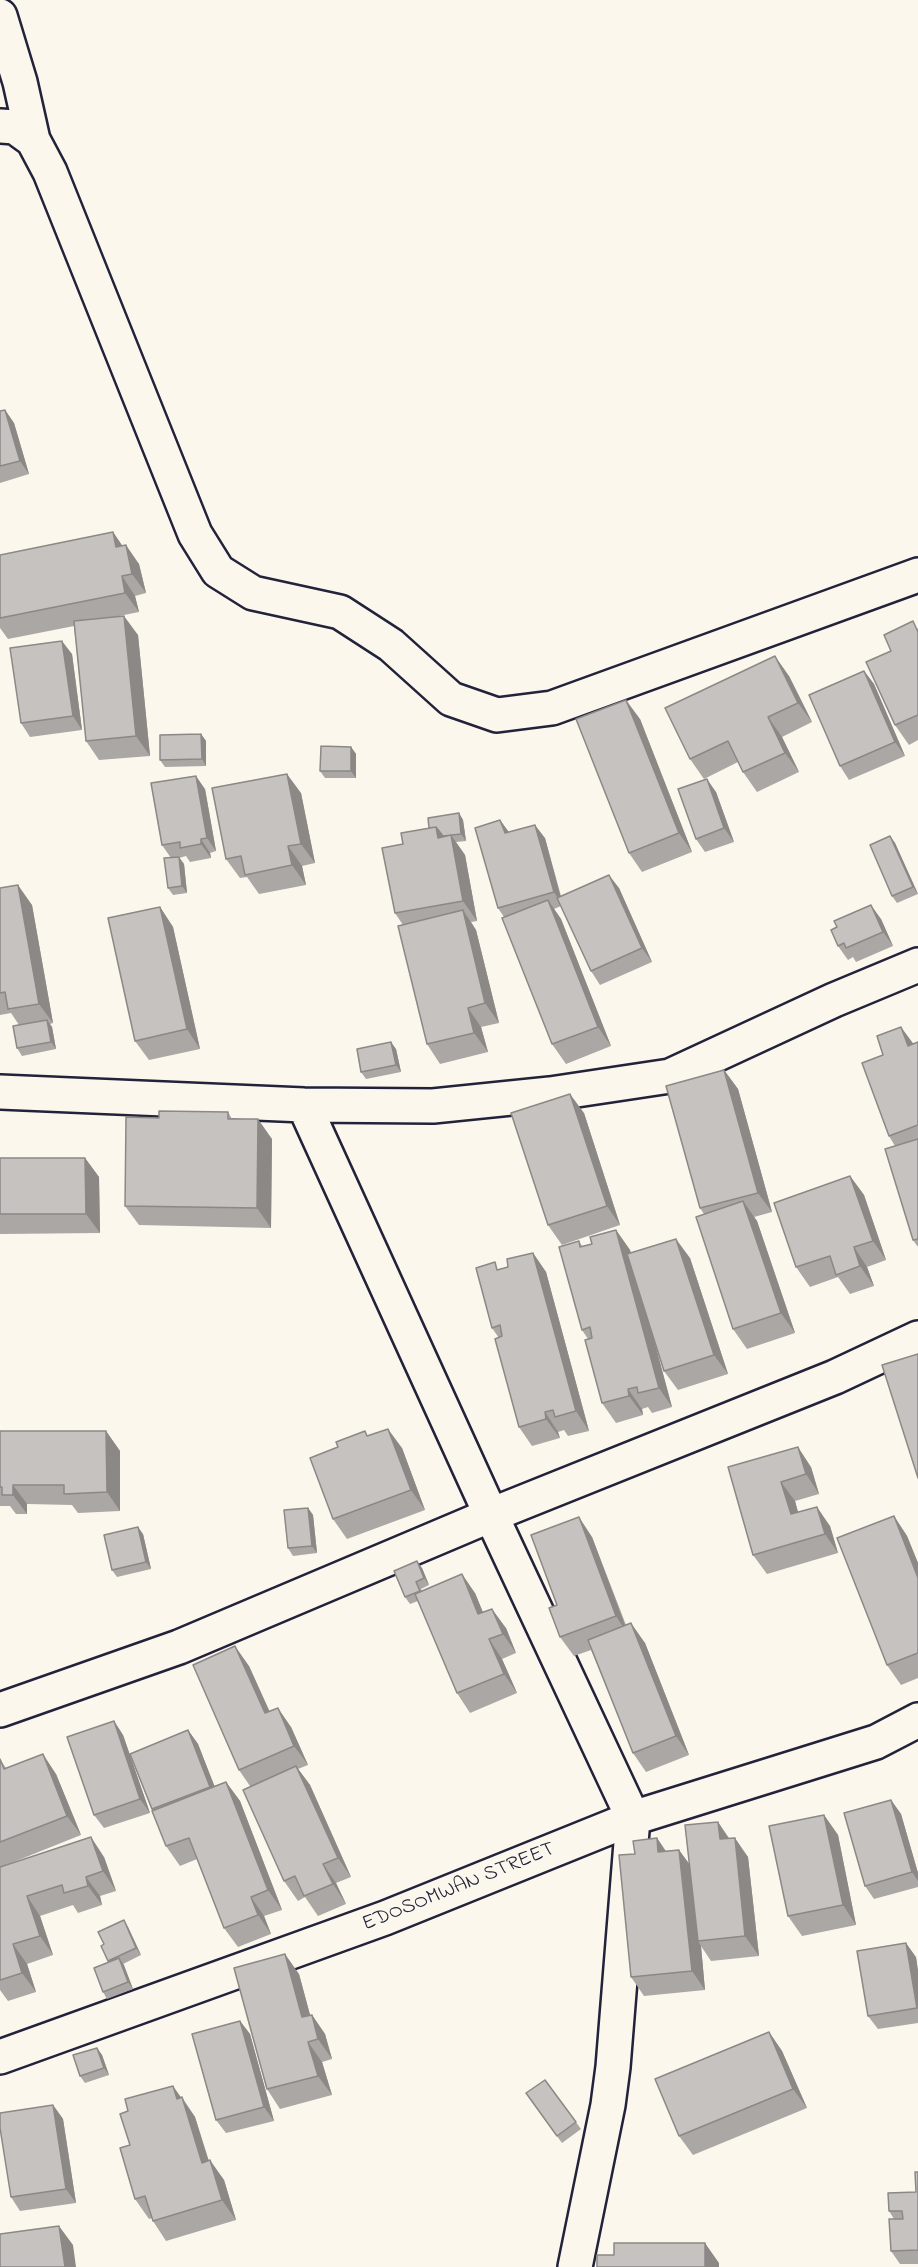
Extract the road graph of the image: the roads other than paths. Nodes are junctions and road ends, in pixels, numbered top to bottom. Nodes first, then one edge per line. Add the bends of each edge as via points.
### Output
1 (0, 16) edge
2 (0, 126) edge
3 (33, 140) junction
4 (918, 575) edge
5 (918, 965) edge
6 (0, 1092) edge
7 (304, 1105) junction
8 (918, 1338) edge
9 (491, 1515) junction
10 (0, 1710) edge
11 (918, 1720) edge
12 (633, 1818) junction
13 (0, 2057) edge
14 (574, 2267) edge

1 - 3 street
2 - 3 street via 15,127
3 - 4 street via 50,172 195,534 218,571 253,592 340,612 392,645 451,699 497,715 552,708
5 - 7 street via 670,1076 433,1106
6 - 7 street
7 - 9 street
8 - 9 street via 834,1377
9 - 10 street via 179,1647
9 - 12 street
11 - 12 street, EDOSOMWAN STREET via 876,1742
12 - 13 street, EDOSOMWAN STREET via 385,1918
12 - 14 street via 608,2104

